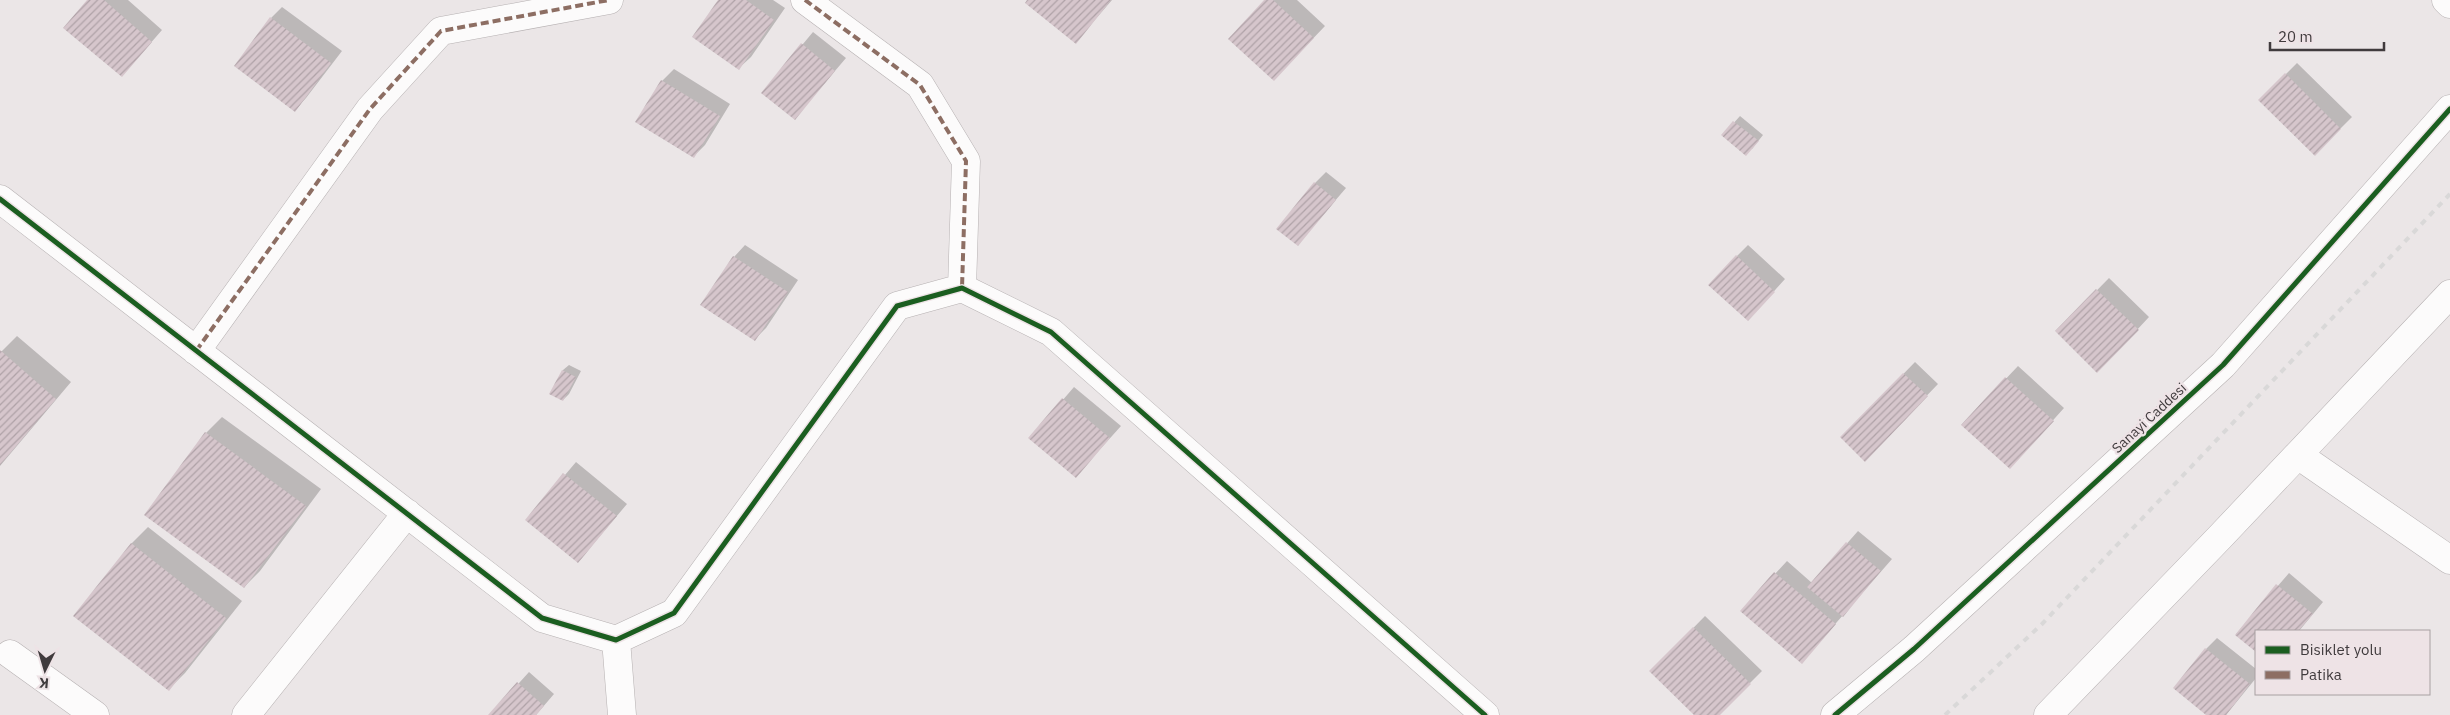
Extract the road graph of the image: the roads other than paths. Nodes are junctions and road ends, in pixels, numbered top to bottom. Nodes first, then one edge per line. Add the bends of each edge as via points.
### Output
1 (609, 0) edge
2 (805, 0) edge
3 (2446, 0) edge
4 (2450, 4) edge
5 (2450, 109) edge
6 (0, 199) edge
7 (962, 288) junction
8 (2450, 294) edge
9 (196, 351) junction
10 (2298, 455) junction
11 (407, 513) junction
12 (2450, 560) edge
13 (616, 640) junction
14 (10, 654) dead end
15 (95, 715) edge
16 (246, 715) edge
17 (622, 715) edge
18 (1485, 715) edge
19 (1835, 715) edge
20 (2048, 715) edge

1 - 9 street via 441,31 370,109
2 - 7 street via 920,85 966,161
3 - 4 street
5 - 19 street, Sanayi Caddesi via 2223,365 1914,649
6 - 9 street
7 - 13 street via 897,306 674,613
7 - 18 street via 1050,332
8 - 10 street
9 - 11 street
10 - 12 street
10 - 20 street
11 - 13 street via 542,618
11 - 16 street
13 - 17 street
14 - 15 street

